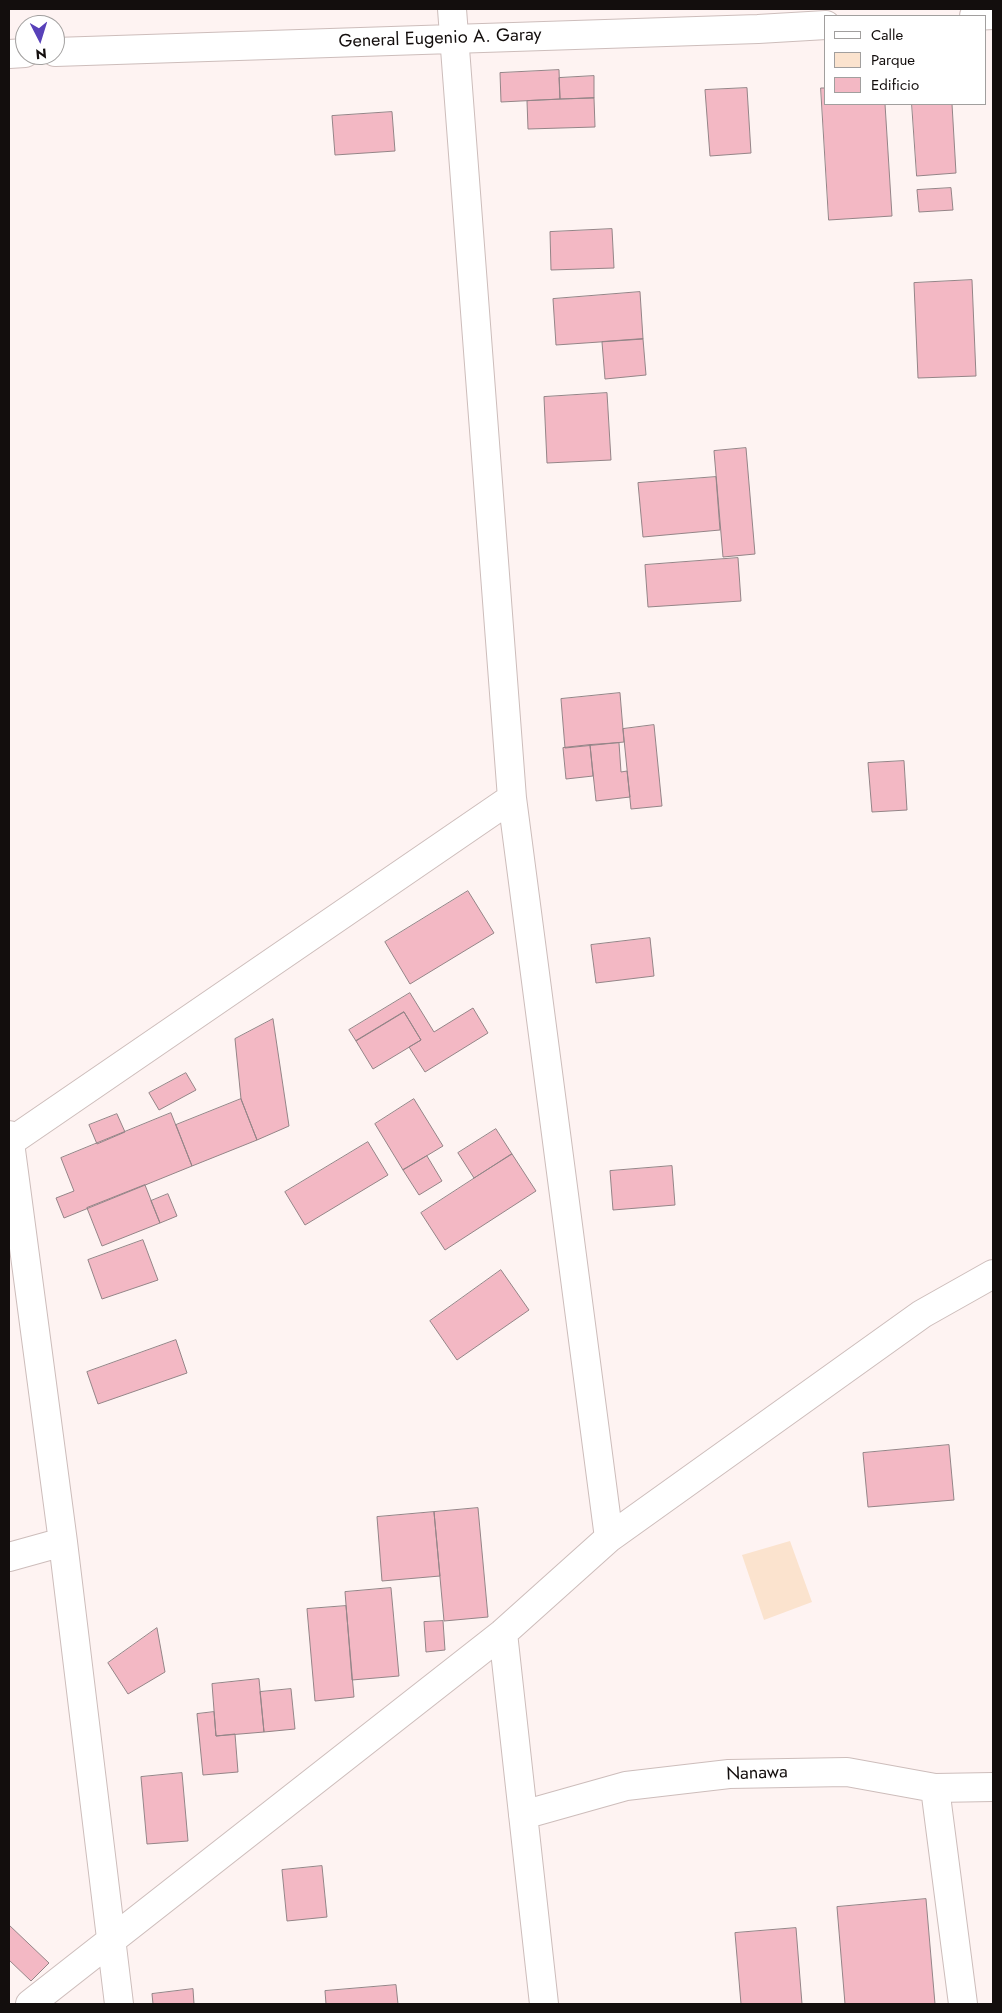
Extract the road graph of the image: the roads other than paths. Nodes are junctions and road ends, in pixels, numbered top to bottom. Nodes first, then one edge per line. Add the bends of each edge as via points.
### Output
1 (452, 9) edge
2 (824, 25) edge
3 (454, 38) junction
4 (65, 52) edge
5 (512, 798) junction
6 (9, 1139) edge
7 (993, 1274) edge
8 (609, 1538) junction
9 (63, 1542) junction
10 (9, 1557) edge
11 (503, 1632) junction
12 (993, 1787) edge
13 (935, 1788) junction
14 (523, 1815) junction
15 (111, 1940) junction
16 (30, 2004) edge
17 (119, 2004) edge
18 (544, 2004) edge
19 (963, 2004) edge

1 - 3 street
2 - 3 street, General Eugenio A. Garay
3 - 4 street, General Eugenio A. Garay
3 - 5 street
5 - 6 street
5 - 8 street
6 - 9 street
7 - 8 street via 922,1314
8 - 11 street
9 - 10 street
9 - 15 street
11 - 14 street
11 - 15 street
12 - 13 street, Nanawa
13 - 14 street, Nanawa via 847,1772 729,1774 626,1786
13 - 19 street
14 - 18 street
15 - 16 street
15 - 17 street

